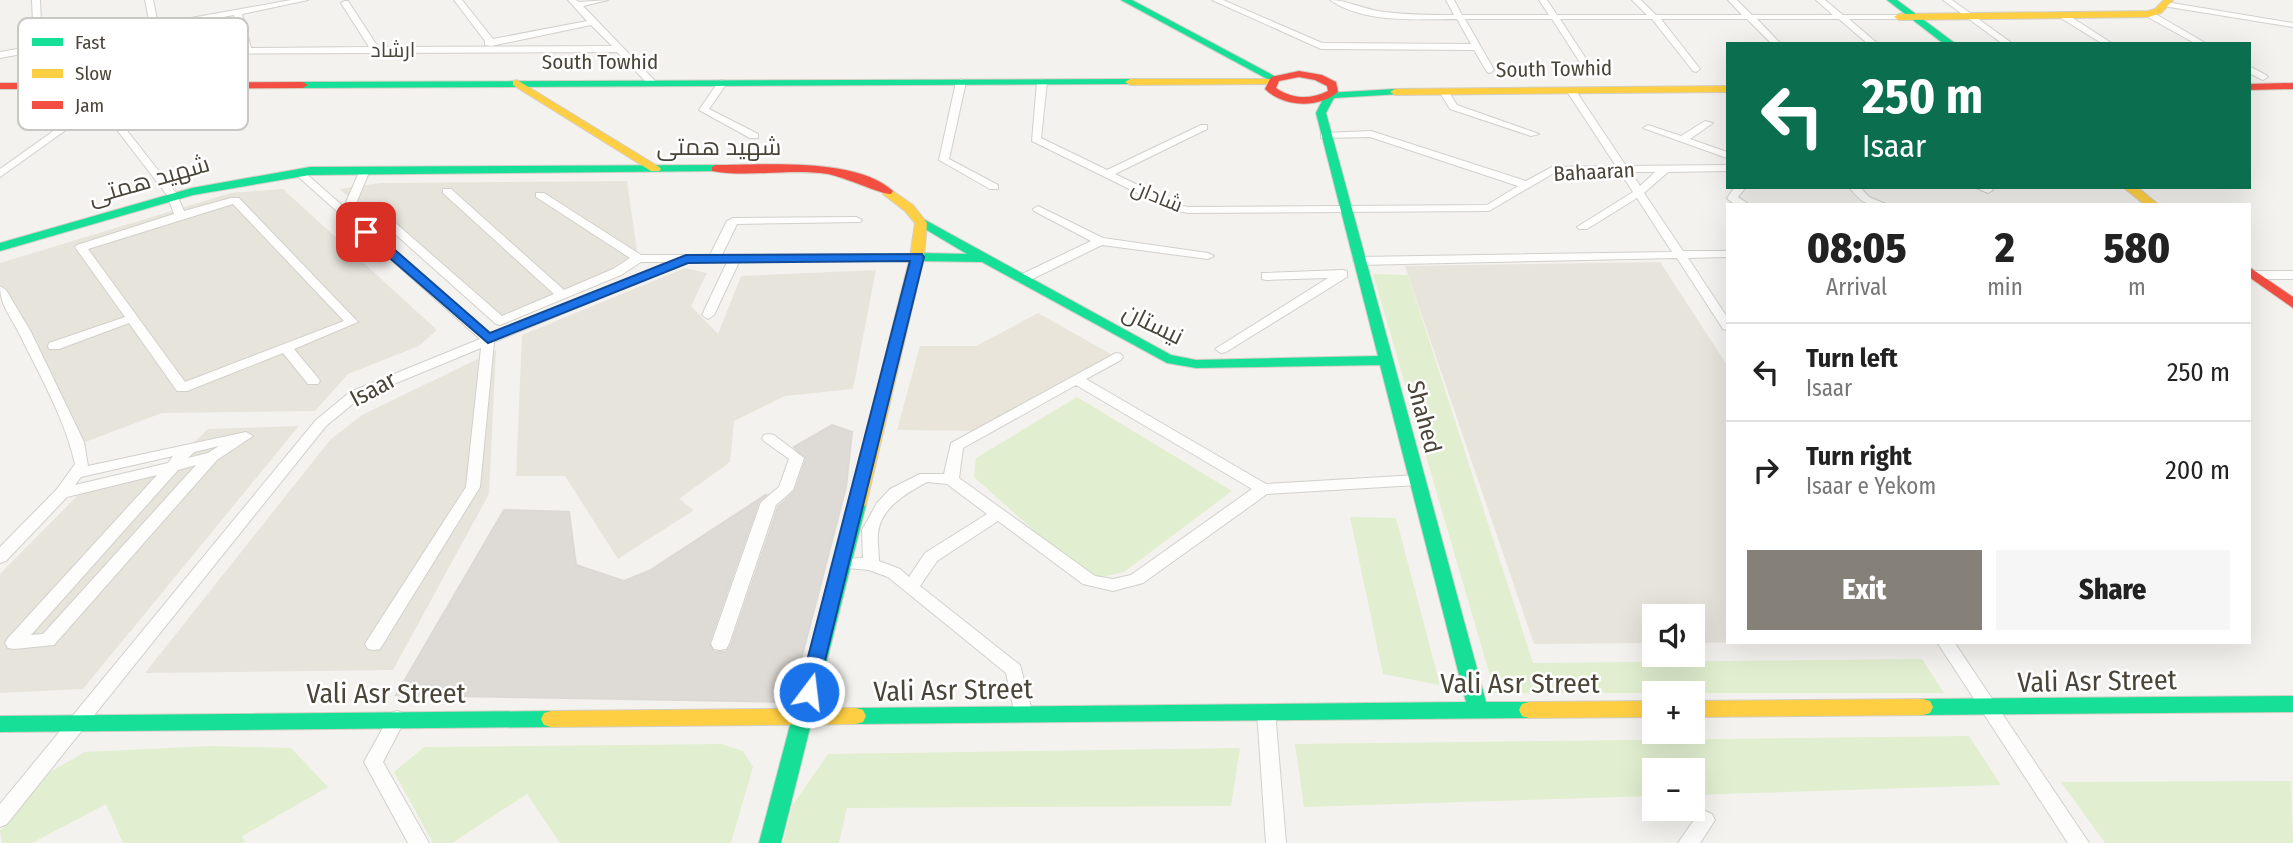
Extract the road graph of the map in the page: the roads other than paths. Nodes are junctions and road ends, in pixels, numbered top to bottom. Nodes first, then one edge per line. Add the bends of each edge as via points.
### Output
1 (36, 0) edge
2 (149, 0) edge
3 (304, 0) edge
4 (458, 0) edge
5 (604, 0) edge
6 (1125, 0) edge
7 (1146, 0) edge
8 (1216, 0) edge
9 (1334, 0) edge
10 (1450, 0) edge
11 (1543, 0) edge
12 (1636, 0) edge
13 (1732, 0) edge
14 (1819, 0) edge
15 (1874, 0) edge
16 (1891, 0) edge
17 (1947, 0) edge
18 (2168, 2) edge
19 (345, 3) dead end
20 (574, 3) edge
21 (262, 4) edge
22 (237, 12) junction
23 (2149, 14) junction
24 (2062, 15) junction
25 (1971, 16) junction
26 (1841, 17) junction
27 (1906, 17) junction
28 (37, 18) edge
29 (153, 18) edge
30 (204, 18) edge
31 (239, 18) edge
32 (1462, 18) junction
33 (1751, 18) junction
34 (1555, 19) junction
35 (1656, 19) junction
36 (2257, 19) junction
37 (593, 22) junction
38 (2293, 24) edge
39 (2293, 36) edge
40 (1775, 42) edge
41 (1872, 42) edge
42 (1932, 42) edge
43 (1948, 42) edge
44 (2005, 42) edge
45 (2106, 42) edge
46 (2199, 42) edge
47 (491, 43) junction
48 (1477, 47) junction
49 (619, 49) junction
50 (375, 50) junction
51 (456, 50) junction
52 (248, 51) edge
53 (18, 52) edge
54 (0, 55) edge
55 (1247, 61) junction
56 (1588, 68) dead end
57 (1696, 69) dead end
58 (1490, 70) dead end
59 (2251, 70) edge
60 (2263, 77) dead end
61 (961, 82) junction
62 (1042, 82) junction
63 (517, 83) junction
64 (579, 83) junction
65 (652, 83) junction
66 (722, 83) junction
67 (248, 84) edge
68 (1199, 84) junction
69 (1278, 85) junction
70 (0, 86) edge
71 (18, 86) edge
72 (2293, 86) edge
73 (2251, 87) edge
74 (1726, 89) edge
75 (1571, 90) junction
76 (1444, 91) junction
77 (1332, 92) junction
78 (557, 108) junction
79 (1707, 123) dead end
80 (1204, 127) dead end
81 (1648, 128) dead end
82 (61, 130) edge
83 (122, 130) edge
84 (1534, 134) dead end
85 (754, 136) dead end
86 (1325, 136) junction
87 (1682, 140) junction
88 (1708, 148) junction
89 (627, 152) junction
90 (1726, 155) edge
91 (1671, 168) junction
92 (1726, 168) edge
93 (655, 169) junction
94 (1623, 169) junction
95 (365, 170) junction
96 (575, 170) junction
97 (298, 172) junction
98 (0, 174) edge
99 (1105, 174) junction
100 (1527, 185) junction
101 (995, 187) dead end
102 (1739, 189) edge
103 (1856, 189) edge
104 (2132, 189) edge
105 (2144, 189) edge
106 (447, 191) dead end
107 (1638, 193) junction
108 (540, 194) dead end
109 (172, 195) junction
110 (1741, 203) edge
111 (1877, 203) edge
112 (2150, 203) edge
113 (2161, 203) edge
114 (1345, 207) junction
115 (1038, 209) dead end
116 (346, 214) junction
117 (380, 215) dead end
118 (180, 216) junction
119 (856, 220) dead end
120 (921, 223) junction
121 (1583, 227) dead end
122 (1100, 240) junction
123 (0, 247) edge
124 (1678, 254) junction
125 (1726, 254) edge
126 (1208, 256) dead end
127 (917, 257) junction
128 (638, 258) junction
129 (714, 258) junction
130 (735, 258) junction
131 (983, 258) junction
132 (686, 259) junction
133 (1361, 267) junction
134 (1343, 274) junction
135 (2251, 274) edge
136 (2251, 275) edge
137 (2277, 275) junction
138 (2293, 275) edge
139 (1266, 276) dead end
140 (1022, 279) junction
141 (2293, 285) edge
142 (0, 290) edge
143 (563, 295) junction
144 (2293, 304) edge
145 (708, 315) dead end
146 (133, 318) junction
147 (1726, 325) edge
148 (488, 339) junction
149 (54, 346) dead end
150 (286, 348) junction
151 (1221, 349) dead end
152 (1116, 357) dead end
153 (1386, 360) junction
154 (1076, 379) junction
155 (313, 381) dead end
156 (769, 439) dead end
157 (189, 448) junction
158 (212, 457) junction
159 (171, 468) junction
160 (76, 473) junction
161 (951, 480) junction
162 (1418, 480) junction
163 (1263, 489) junction
164 (62, 493) junction
165 (998, 514) junction
166 (0, 557) edge
167 (843, 563) junction
168 (870, 564) junction
169 (911, 587) junction
170 (374, 644) dead end
171 (720, 644) dead end
172 (1946, 644) edge
173 (2293, 704) edge
174 (1479, 709) junction
175 (1642, 709) edge
176 (1705, 709) edge
177 (1992, 709) junction
178 (1266, 710) junction
179 (1024, 715) junction
180 (397, 718) junction
181 (802, 718) junction
182 (79, 723) junction
183 (0, 724) edge
184 (0, 818) edge
185 (1704, 821) edge
186 (419, 843) edge
187 (769, 843) edge
188 (1276, 843) edge
189 (1688, 843) edge
190 (2079, 843) edge

1 - 28 street
2 - 29 street
3 - 21 street
4 - 47 street
5 - 20 street
6 - 55 street
7 - 69 street
8 - 48 street via 1326,47
9 - 32 street via 1393,17
10 - 32 street
11 - 34 street
12 - 35 street
13 - 33 street
14 - 26 street
15 - 27 street
16 - 27 street
17 - 25 street
18 - 23 street
18 - 36 street
19 - 50 street
20 - 37 street
21 - 22 street
22 - 30 street
22 - 31 street
23 - 24 street
23 - 46 street
24 - 25 street
24 - 45 street
25 - 27 street
25 - 44 street
26 - 27 street
26 - 33 street
26 - 41 street
27 - 42 street
27 - 43 street
32 - 34 street
32 - 48 street
33 - 35 street
33 - 40 street
34 - 35 street
34 - 56 street
35 - 57 street
36 - 38 street
36 - 39 street
37 - 47 street
37 - 49 street
47 - 51 street
48 - 58 street
49 - 51 street, ارشاد
49 - 65 street
50 - 51 street, ارشاد
50 - 52 street, ارشاد
53 - 54 street
55 - 68 street via 1250,70 1244,76
55 - 69 street
59 - 60 street
61 - 62 street, South Towhid
61 - 66 street, South Towhid
61 - 101 street via 944,160
62 - 68 street, South Towhid
62 - 99 street, شادان via 1036,139
63 - 64 street, South Towhid
63 - 67 street, South Towhid
63 - 78 street
64 - 65 street, South Towhid
64 - 78 street
65 - 66 street, South Towhid
66 - 85 street via 704,110
68 - 69 street, South Towhid
69 - 77 street, South Towhid via 1313,100
69 - 77 street via 1318,77
69 - 86 street
70 - 71 street, South Towhid
72 - 73 street
74 - 75 street, South Towhid
75 - 76 street, South Towhid
75 - 94 street
76 - 77 street, South Towhid
76 - 84 street via 1453,107
77 - 86 street via 1321,113
78 - 89 street
79 - 87 street
80 - 99 street
81 - 87 street
82 - 98 street
83 - 109 street
86 - 100 street via 1371,134
86 - 114 street, Shahed
87 - 88 street
88 - 90 street
88 - 91 street
89 - 93 street
89 - 96 street
91 - 92 street, Bahaaran
91 - 94 street, Bahaaran
91 - 107 street
93 - 96 street, شهید همتی
93 - 120 street, شهید همتی via 795,169 846,175 896,195
94 - 100 street, Bahaaran via 1552,170
94 - 107 street
95 - 96 street, شهید همتی
95 - 97 street, شهید همتی
95 - 116 street
97 - 109 street, شهید همتی via 229,180
97 - 116 street
99 - 114 street, شادان via 1182,209
100 - 114 street, Bahaaran via 1489,208
102 - 110 street via 1732,198
103 - 111 street
104 - 112 street
105 - 113 street
106 - 143 street
107 - 121 street
107 - 124 street
108 - 128 street
109 - 118 street
109 - 123 street, شهید همتی
114 - 133 street, Shahed
115 - 122 street
116 - 148 street
117 - 143 street via 500,321
118 - 146 street via 81,247
118 - 150 street via 235,200 352,322
119 - 129 street via 733,221
120 - 127 street
120 - 131 street, شهید همتی
122 - 126 street
122 - 140 street
124 - 125 street
124 - 133 street
124 - 147 street
127 - 130 street, Isaar
127 - 131 street, نيستان
127 - 167 street
128 - 132 street
128 - 143 street
129 - 130 street, Isaar
129 - 132 street, Isaar
130 - 145 street
131 - 140 street, نيستان
132 - 148 street, Isaar
133 - 134 street
133 - 153 street, Shahed
134 - 139 street
134 - 151 street
135 - 137 street
136 - 144 street
137 - 138 street
137 - 141 street
140 - 153 street, نيستان via 1144,349 1181,363
142 - 160 street via 77,442 82,464
146 - 149 street
146 - 150 street via 182,388
148 - 170 street via 472,487
148 - 182 street, Isaar via 370,387 331,414
150 - 155 street
152 - 154 street
153 - 162 street, Shahed
154 - 161 street via 957,446
154 - 163 street
156 - 171 street via 797,458 786,490 769,502
157 - 158 street via 246,436
157 - 159 street
157 - 160 street
158 - 159 street
158 - 159 street via 48,640 14,643
159 - 164 street
160 - 164 street
161 - 165 street
161 - 168 street via 925,477 895,493 870,530
162 - 163 street
162 - 174 street, Shahed
163 - 165 street via 1137,579 1120,586 1089,580
164 - 166 street
165 - 169 street via 931,557
167 - 168 street
167 - 181 street
168 - 169 street via 894,573
169 - 179 street via 1014,670
172 - 177 street
173 - 177 street, Vali Asr Street
174 - 175 street, Vali Asr Street
174 - 178 street, Vali Asr Street
176 - 177 street, Vali Asr Street
177 - 190 street
178 - 179 street, Vali Asr Street
178 - 188 street
179 - 181 street, Vali Asr Street
180 - 181 street, Vali Asr Street
180 - 182 street, Vali Asr Street
180 - 186 street via 373,762
181 - 187 street
182 - 183 street, Vali Asr Street
182 - 184 street, Isaar
185 - 189 street

